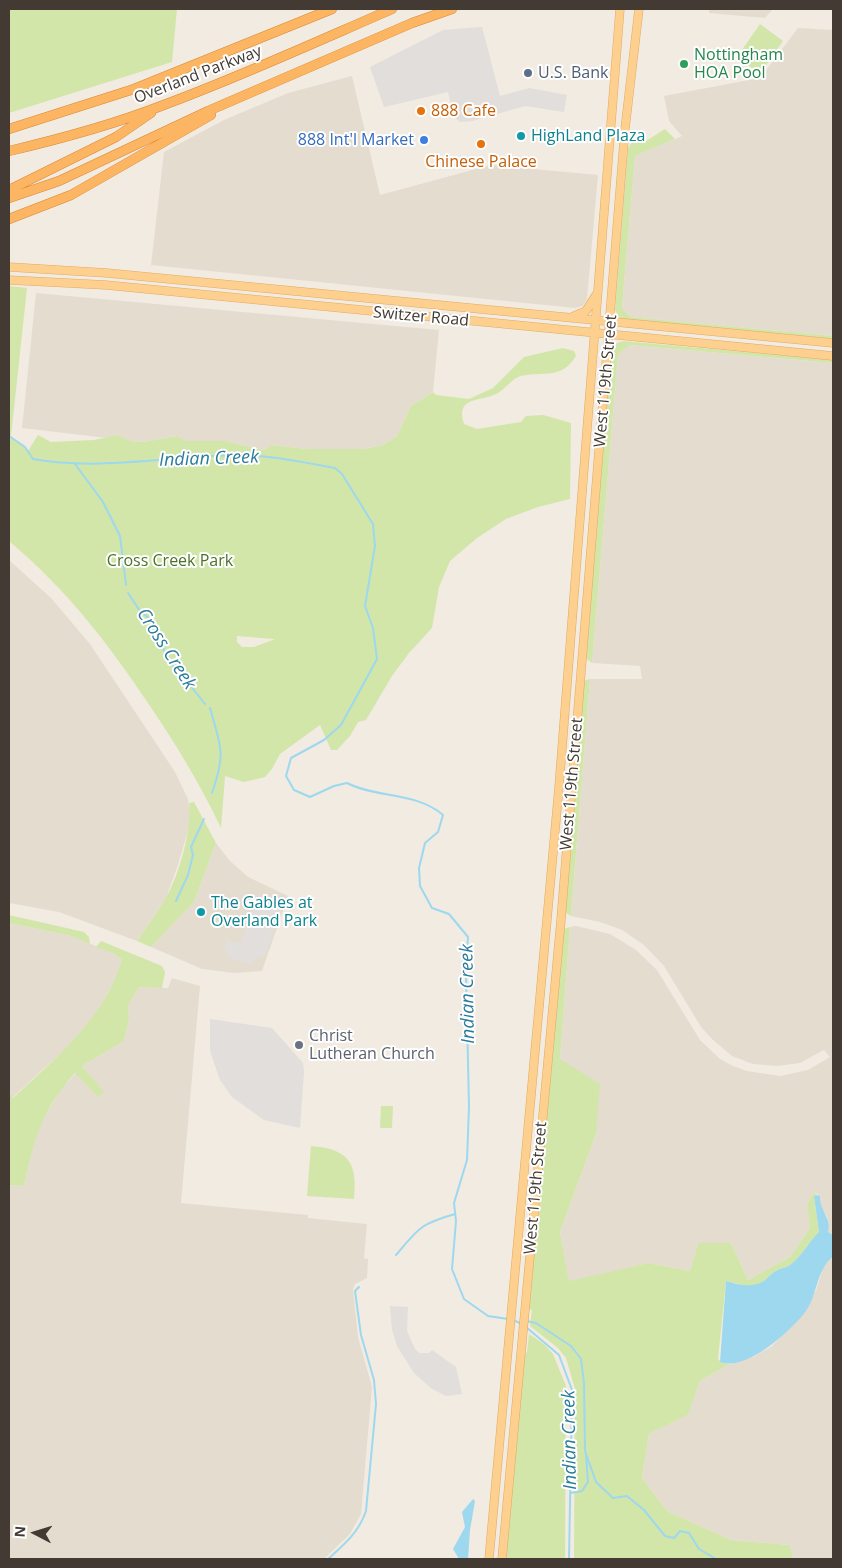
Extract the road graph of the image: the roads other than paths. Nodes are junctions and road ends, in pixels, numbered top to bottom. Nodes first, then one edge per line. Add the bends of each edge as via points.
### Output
1 (332, 9) edge
2 (392, 9) edge
3 (452, 9) edge
4 (620, 9) edge
5 (639, 9) edge
6 (246, 95) junction
7 (161, 107) junction
8 (9, 129) edge
9 (9, 152) edge
10 (9, 190) edge
11 (9, 198) edge
12 (9, 219) edge
13 (9, 267) edge
14 (9, 280) edge
15 (599, 287) junction
16 (566, 318) junction
17 (596, 321) junction
18 (611, 322) junction
19 (595, 334) junction
20 (610, 335) junction
21 (833, 343) edge
22 (833, 356) edge
23 (489, 1559) edge
24 (502, 1559) edge

1 - 8 highway, Overland Parkway via 134,89
2 - 7 highway, Overland Parkway
3 - 6 highway
4 - 15 main road, West 119th Street
5 - 18 main road, West 119th Street
6 - 11 highway via 40,189
6 - 12 highway via 71,195
7 - 9 highway, Overland Parkway
7 - 10 highway via 116,137
13 - 16 main road, Switzer Road via 116,274
14 - 19 main road, Switzer Road via 106,285
15 - 16 main road via 586,311
15 - 17 main road, West 119th Street
16 - 17 main road, Switzer Road
17 - 18 main road, Switzer Road
17 - 19 main road, West 119th Street
18 - 20 main road, West 119th Street
18 - 21 main road, Switzer Road
19 - 20 main road, Switzer Road
19 - 23 main road, West 119th Street via 558,801
20 - 22 main road, Switzer Road
20 - 24 main road, West 119th Street

